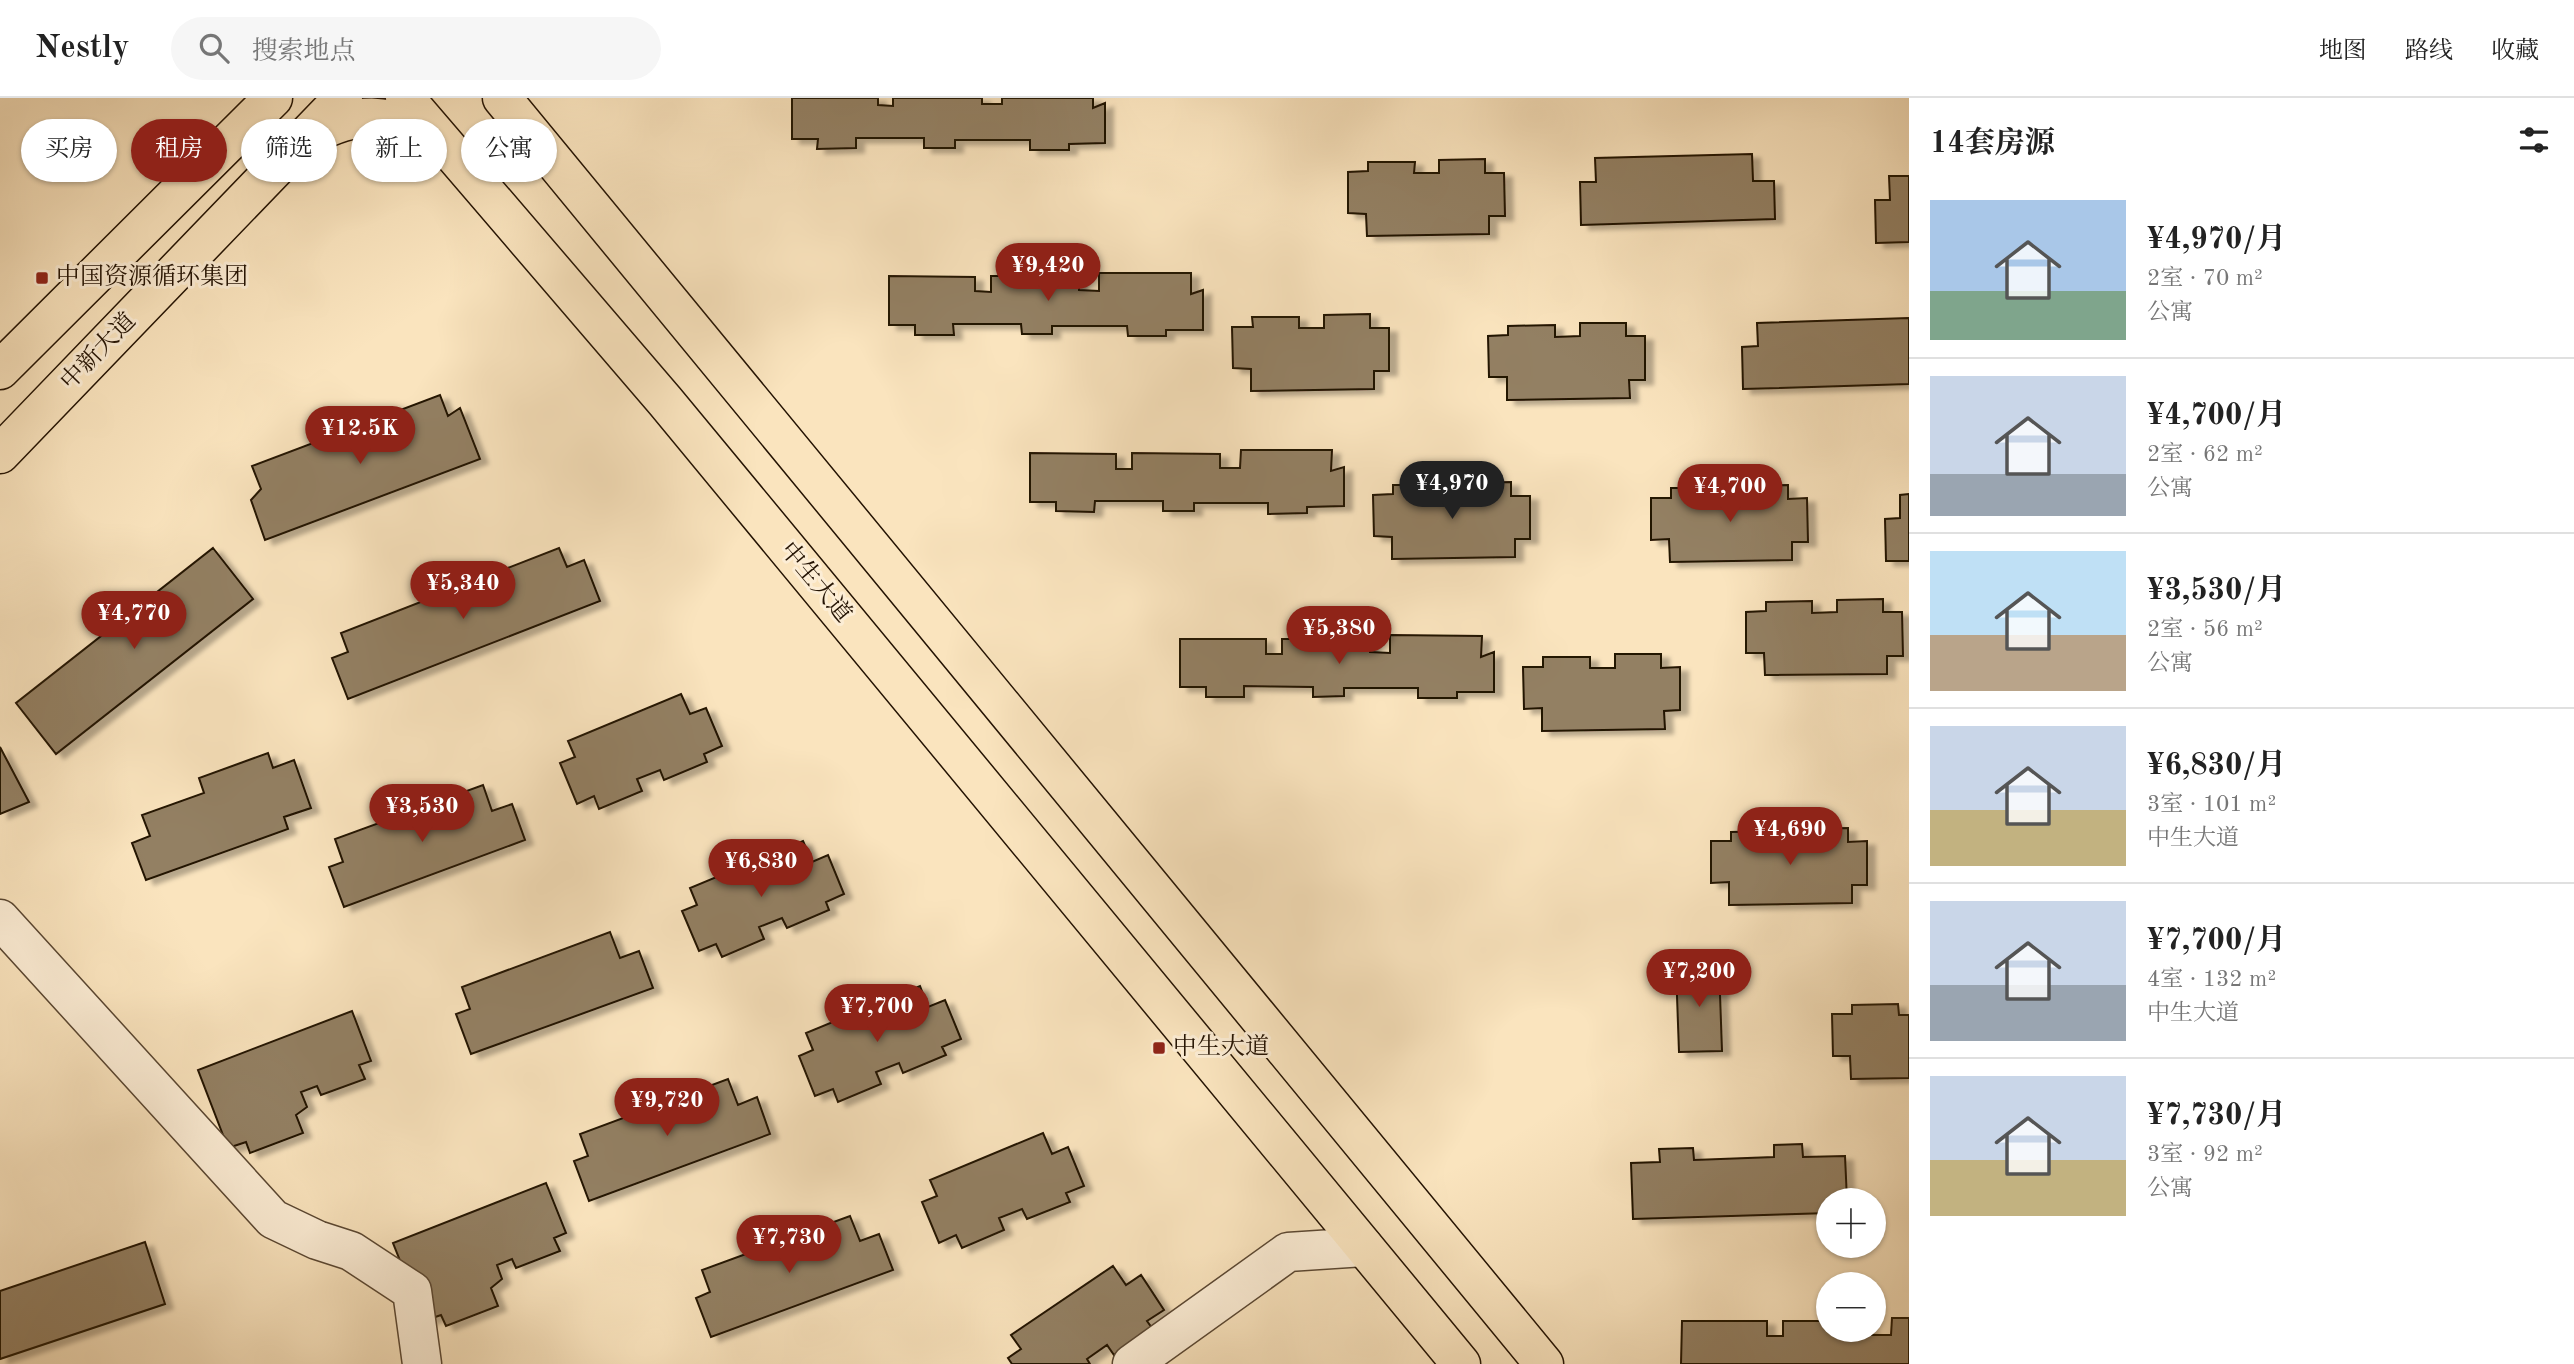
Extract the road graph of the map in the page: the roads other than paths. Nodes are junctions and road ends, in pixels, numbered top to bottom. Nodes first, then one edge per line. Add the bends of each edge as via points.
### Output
1 (326, 98) edge
2 (343, 98) edge
3 (405, 98) edge
4 (502, 98) edge
5 (272, 99) edge
6 (314, 119) edge
7 (323, 119) edge
8 (337, 124) edge
9 (450, 150) junction
10 (262, 182) edge
11 (0, 370) edge
12 (0, 454) edge
13 (0, 919) edge
14 (1364, 1247) junction
15 (422, 1364) edge
16 (1132, 1364) edge
17 (1461, 1364) edge
18 (1544, 1364) edge

1 - 6 main road
2 - 7 main road, 中新大道
3 - 9 main road, 中生大道
4 - 18 main road
5 - 11 main road
8 - 9 main road via 372,117 398,121
9 - 14 main road, 中生大道 via 665,401
10 - 12 main road, 中新大道
13 - 15 street via 274,1219 317,1241 351,1251 412,1291
14 - 16 street via 1288,1252
14 - 17 main road, 中生大道

